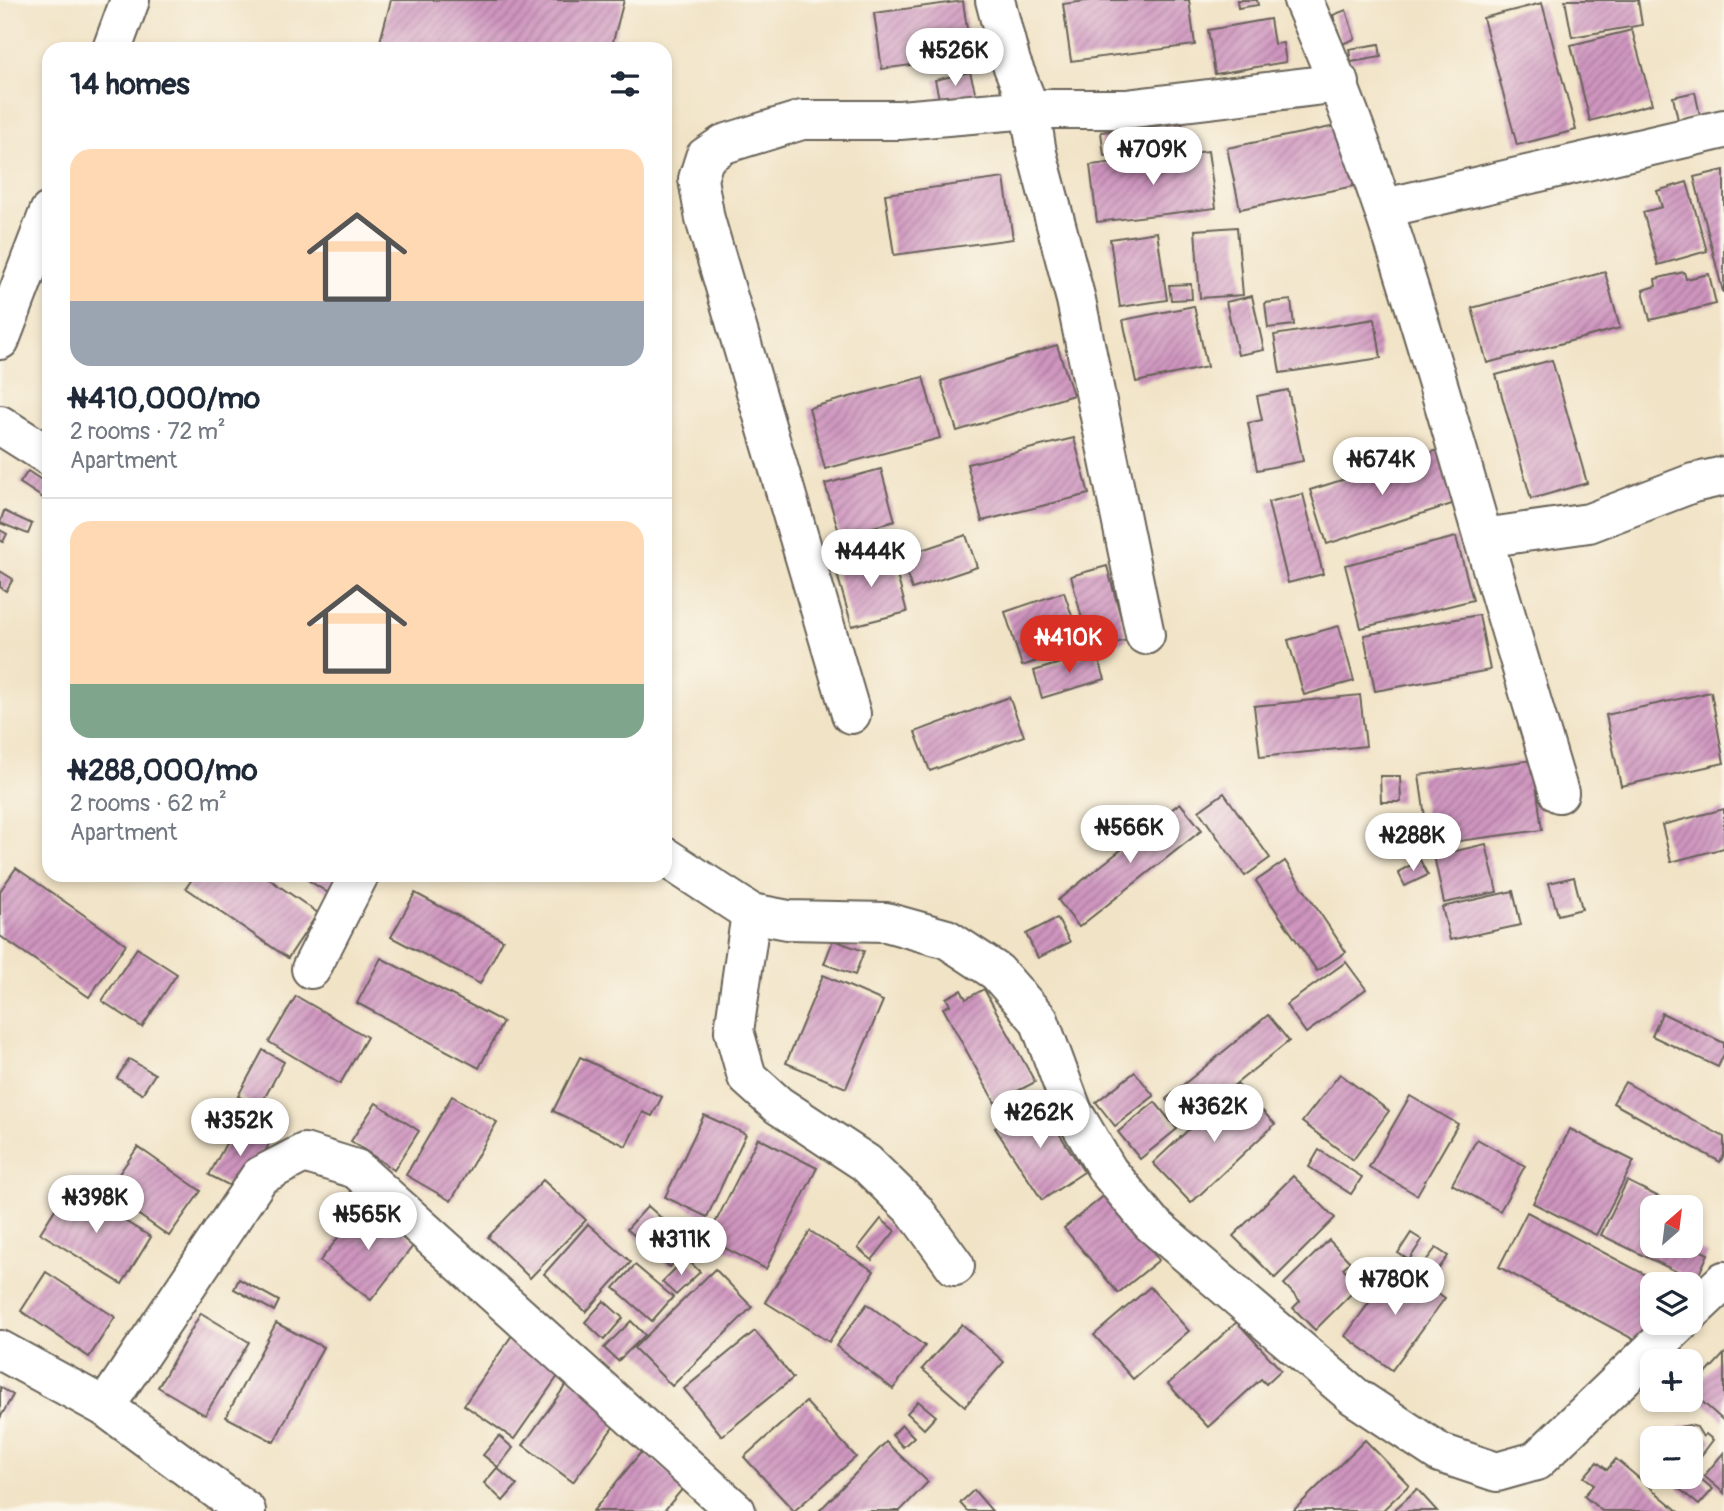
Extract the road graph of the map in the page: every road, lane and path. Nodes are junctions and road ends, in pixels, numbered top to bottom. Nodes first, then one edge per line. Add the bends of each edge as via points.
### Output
1 (130, 0) edge
2 (995, 0) edge
3 (1303, 0) edge
4 (115, 42) edge
5 (1340, 83) junction
6 (1030, 109) junction
7 (1724, 129) edge
8 (1385, 208) junction
9 (42, 230) edge
10 (0, 340) edge
11 (0, 425) edge
12 (42, 452) edge
13 (1724, 476) edge
14 (1483, 538) junction
15 (1145, 635) dead end
16 (851, 714) dead end
17 (1559, 793) dead end
18 (672, 862) edge
19 (356, 882) edge
20 (751, 913) junction
21 (312, 969) dead end
22 (955, 1266) dead end
23 (1724, 1281) edge
24 (1703, 1301) edge
25 (1667, 1335) edge
26 (0, 1350) edge
27 (105, 1407) junction
28 (246, 1511) edge
29 (736, 1511) edge

1 - 4 street
2 - 6 street via 1011,62
3 - 5 street
5 - 6 street via 1126,109
5 - 8 street
6 - 15 street via 1076,300
6 - 16 street via 900,120 802,120 724,144 705,158 698,179 705,219
7 - 8 street
8 - 14 street
9 - 10 street
11 - 12 street
13 - 14 street via 1693,483 1589,523
14 - 17 street
18 - 20 street
19 - 21 street
20 - 22 street via 734,1031 747,1077 778,1105 866,1163 915,1210
20 - 25 street via 788,920 886,922 947,939 997,972 1039,1020 1073,1112 1108,1171 1151,1223 1354,1396 1440,1453 1497,1472 1536,1461
23 - 24 street
26 - 27 street
27 - 28 street
27 - 29 street via 260,1176 304,1153 356,1169

